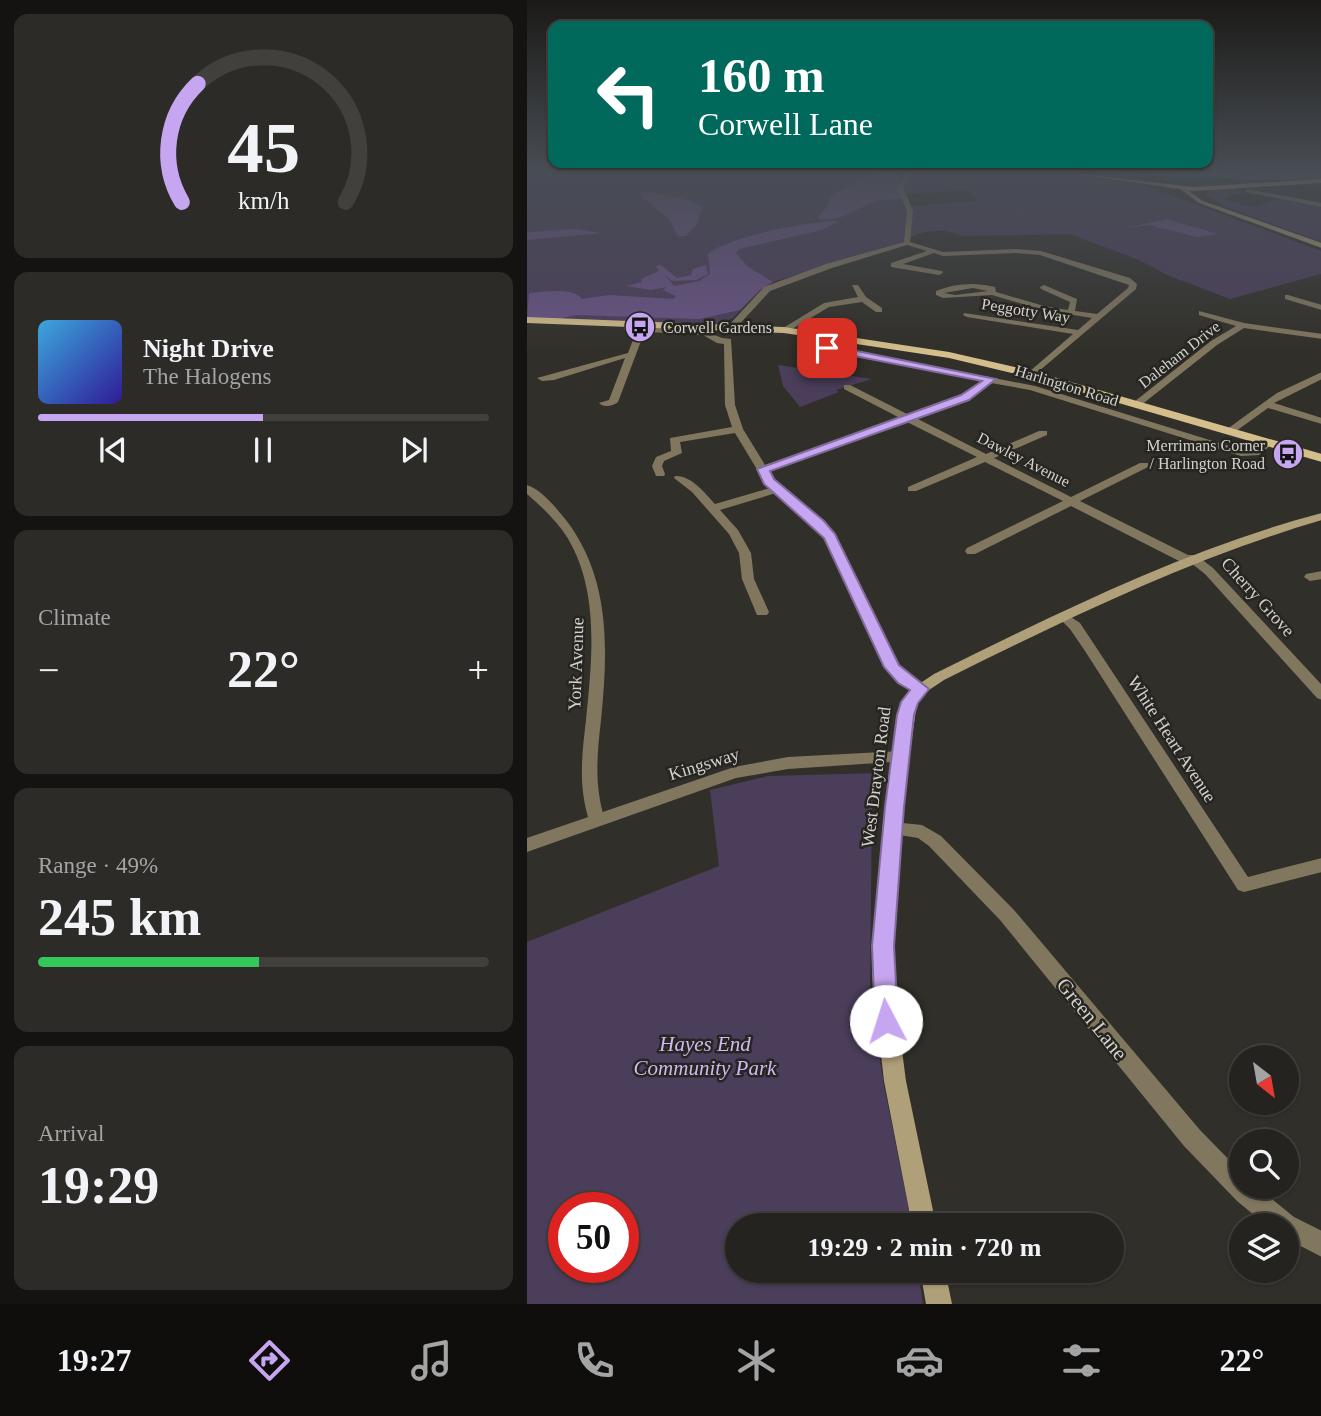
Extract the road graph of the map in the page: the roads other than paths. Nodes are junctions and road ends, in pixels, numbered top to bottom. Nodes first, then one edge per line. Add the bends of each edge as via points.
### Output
1 (908, 232) edge
2 (1283, 232) edge
3 (907, 243) junction
4 (1321, 246) edge
5 (934, 251) junction
6 (939, 273) dead end
7 (855, 287) dead end
8 (1044, 287) dead end
9 (992, 293) junction
10 (1288, 297) dead end
11 (863, 299) junction
12 (1321, 307) edge
13 (879, 310) dead end
14 (1071, 313) junction
15 (1202, 313) dead end
16 (967, 315) dead end
17 (1098, 317) junction
18 (527, 320) edge
19 (628, 324) junction
20 (1243, 325) junction
21 (732, 327) junction
22 (646, 330) junction
23 (784, 330) junction
24 (1080, 333) junction
25 (1321, 337) edge
26 (840, 338) junction
27 (632, 355) junction
28 (1032, 374) junction
29 (1321, 375) edge
30 (542, 378) dead end
31 (990, 379) junction
32 (847, 387) dead end
33 (603, 403) dead end
34 (1137, 404) junction
35 (1266, 404) junction
36 (913, 418) junction
37 (1321, 421) edge
38 (738, 429) junction
39 (1228, 432) junction
40 (1043, 433) dead end
41 (674, 440) junction
42 (659, 443) dead end
43 (1265, 444) junction
44 (984, 458) junction
45 (1321, 458) edge
46 (1144, 465) dead end
47 (763, 469) junction
48 (660, 474) dead end
49 (679, 478) dead end
50 (527, 488) edge
51 (778, 489) junction
52 (912, 489) dead end
53 (1073, 501) junction
54 (713, 508) junction
55 (1321, 516) edge
56 (971, 551) dead end
57 (1190, 559) junction
58 (761, 612) dead end
59 (1065, 617) junction
60 (921, 689) junction
61 (1321, 695) edge
62 (901, 757) junction
63 (597, 820) junction
64 (893, 828) junction
65 (527, 845) edge
66 (1321, 865) edge
67 (922, 1213) edge
68 (1271, 1213) edge
69 (1299, 1232) edge
70 (1321, 1243) edge
71 (935, 1283) edge
72 (939, 1304) edge

1 - 3 street
2 - 4 main road
3 - 5 street
3 - 21 street via 767,289
5 - 6 street via 895,265
5 - 17 street via 1041,253 1133,284
7 - 11 street
8 - 14 street via 1074,301
9 - 9 street via 984,286 939,293 955,297
9 - 14 street
10 - 12 street
11 - 13 street
11 - 23 street via 827,305
14 - 17 street
15 - 20 street
16 - 24 street, Peggotty Way
17 - 24 street
18 - 19 main road, Harlington Road
19 - 21 main road, Harlington Road
19 - 22 street via 627,328
20 - 25 street, Daleham Drive
20 - 34 street, Daleham Drive
21 - 23 main road, Harlington Road
22 - 27 street
22 - 38 street via 705,333 728,341 728,394
23 - 26 main road, Harlington Road
24 - 28 street
26 - 28 main road, Harlington Road
26 - 31 street, Harlington Road via 827,348
27 - 30 street via 618,356 577,375
27 - 33 street via 613,402
28 - 34 main road, Harlington Road
29 - 35 street
31 - 36 street via 965,398
31 - 43 street, Harlington Road via 1241,453 1255,453
32 - 36 street, Dawley Avenue
34 - 39 main road, Harlington Road
35 - 37 street
35 - 39 street
36 - 44 street, Dawley Avenue
36 - 47 street
38 - 41 street
38 - 47 street
39 - 43 main road, Harlington Road
40 - 44 street
41 - 42 street
41 - 48 street via 677,453 660,459
43 - 45 main road, Harlington Road
44 - 52 street
44 - 53 street, Dawley Avenue
46 - 53 street
47 - 51 street
49 - 54 street
50 - 63 street, York Avenue via 571,532 587,563 595,593 599,644 587,783
51 - 54 street
51 - 60 street via 830,537 892,667
53 - 56 street
53 - 57 street, Dawley Avenue
54 - 58 street via 745,553 751,589
55 - 57 main road
57 - 59 main road
57 - 61 street, Cherry Grove via 1209,571
59 - 60 main road
59 - 66 street, White Heart Avenue via 1092,651 1244,885
60 - 62 main road, West Drayton Road via 908,708
62 - 63 street, Kingsway via 755,768
62 - 64 main road, West Drayton Road
63 - 65 street, Kingsway
64 - 67 main road, West Drayton Road via 883,946 884,1005
64 - 68 street, Green Lane via 922,832 942,848 1007,915 1192,1138
69 - 70 street, Green Lane
71 - 72 main road

